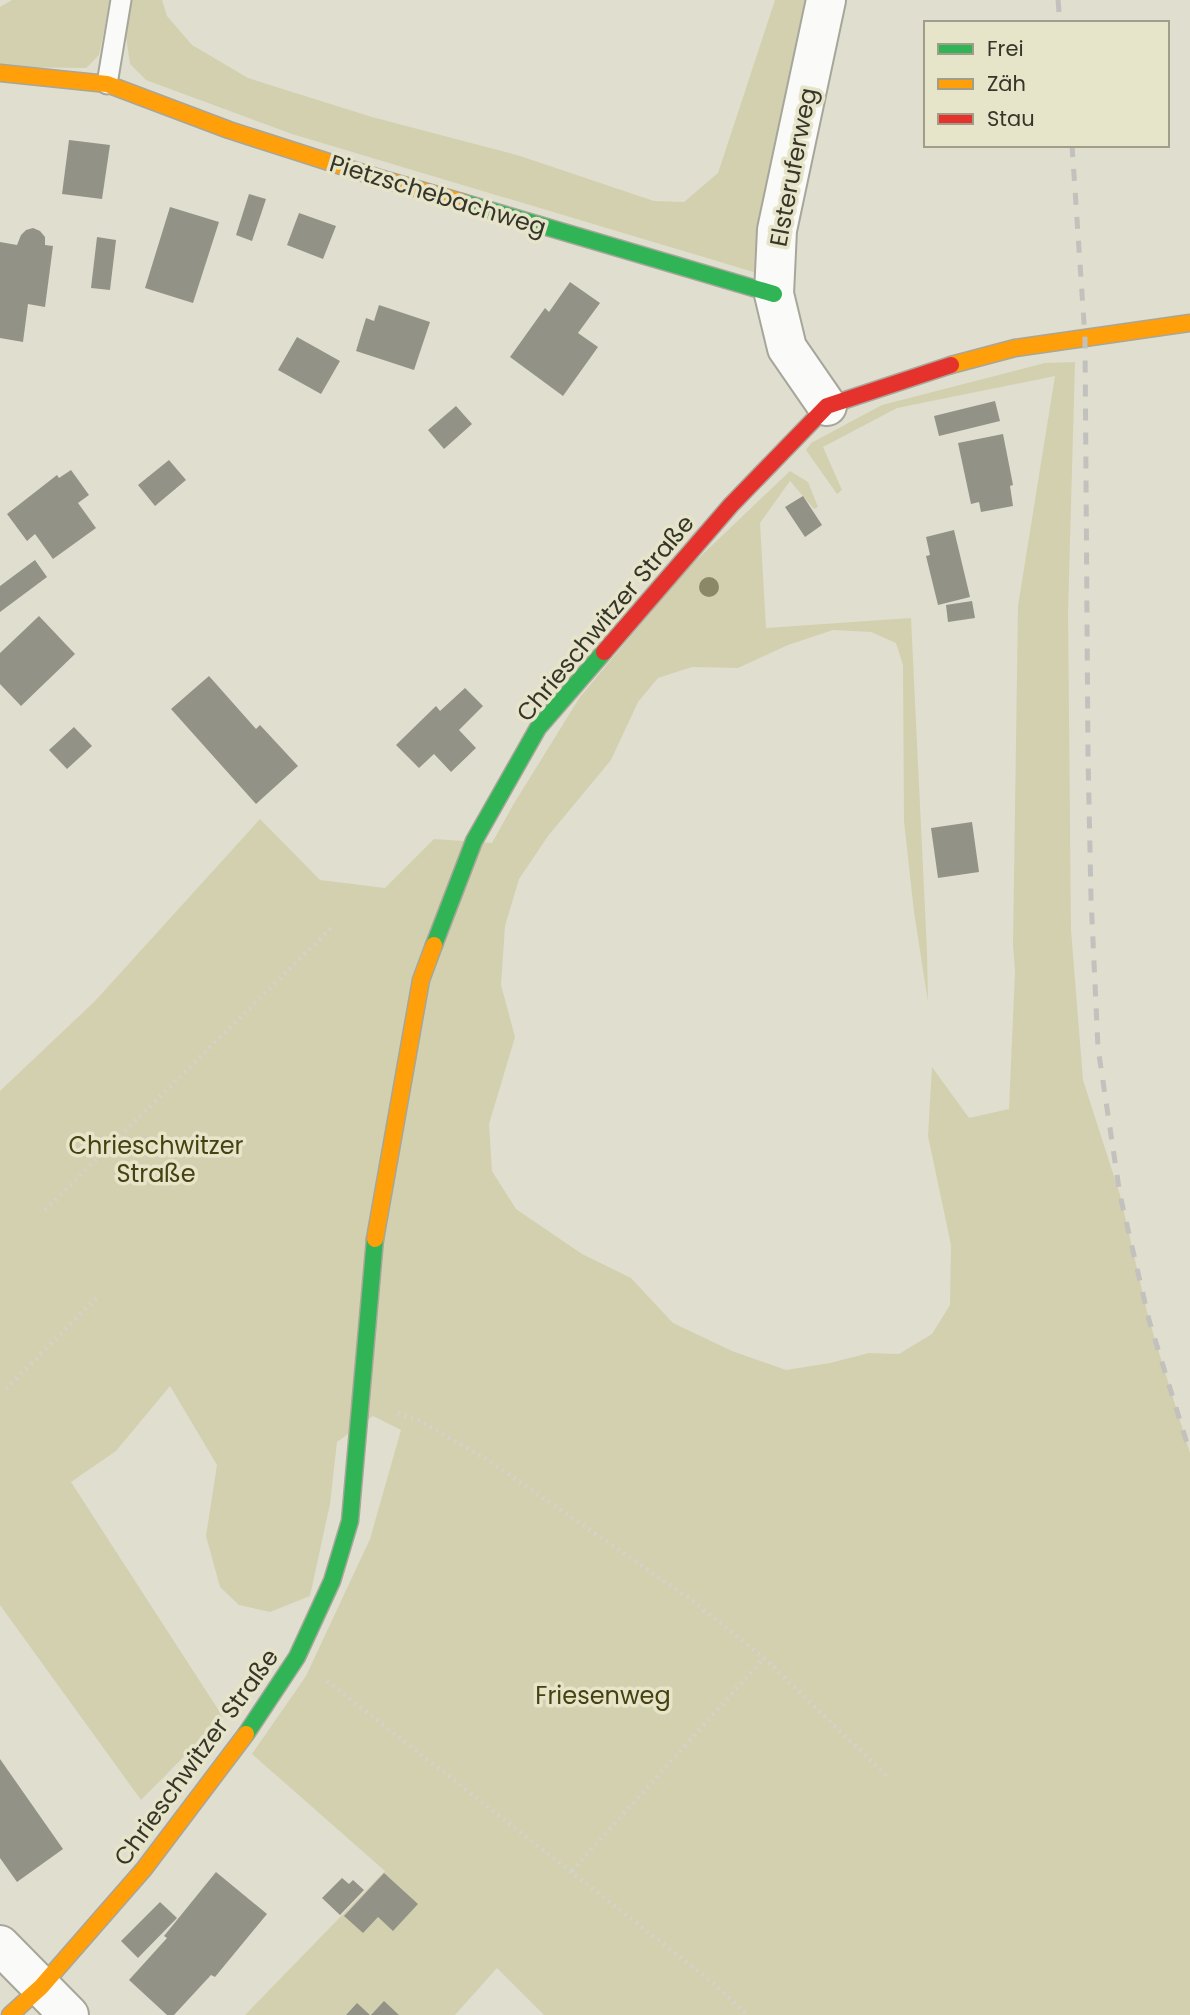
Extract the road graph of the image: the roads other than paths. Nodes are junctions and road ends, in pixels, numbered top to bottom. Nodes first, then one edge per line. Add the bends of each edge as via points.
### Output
1 (121, 0) edge
2 (826, 0) edge
3 (0, 73) edge
4 (107, 83) junction
5 (774, 294) junction
6 (1189, 323) edge
7 (827, 406) junction
8 (0, 1945) edge
9 (41, 1987) junction
10 (10, 2015) edge
11 (69, 2015) edge

1 - 4 lane
2 - 5 street, Elsteruferweg via 778,230
3 - 4 street, Pietzschebachweg
4 - 5 street, Pietzschebachweg via 229,130 366,174
5 - 7 street, Elsteruferweg via 787,348
6 - 7 street, Chrieschwitzer Straße via 1015,348
7 - 9 street, Chrieschwitzer Straße via 731,505 538,728 474,841 421,980 376,1223 350,1521 332,1581 297,1657 246,1734 152,1858
8 - 9 street
9 - 10 street, Chrieschwitzer Straße
9 - 11 street

